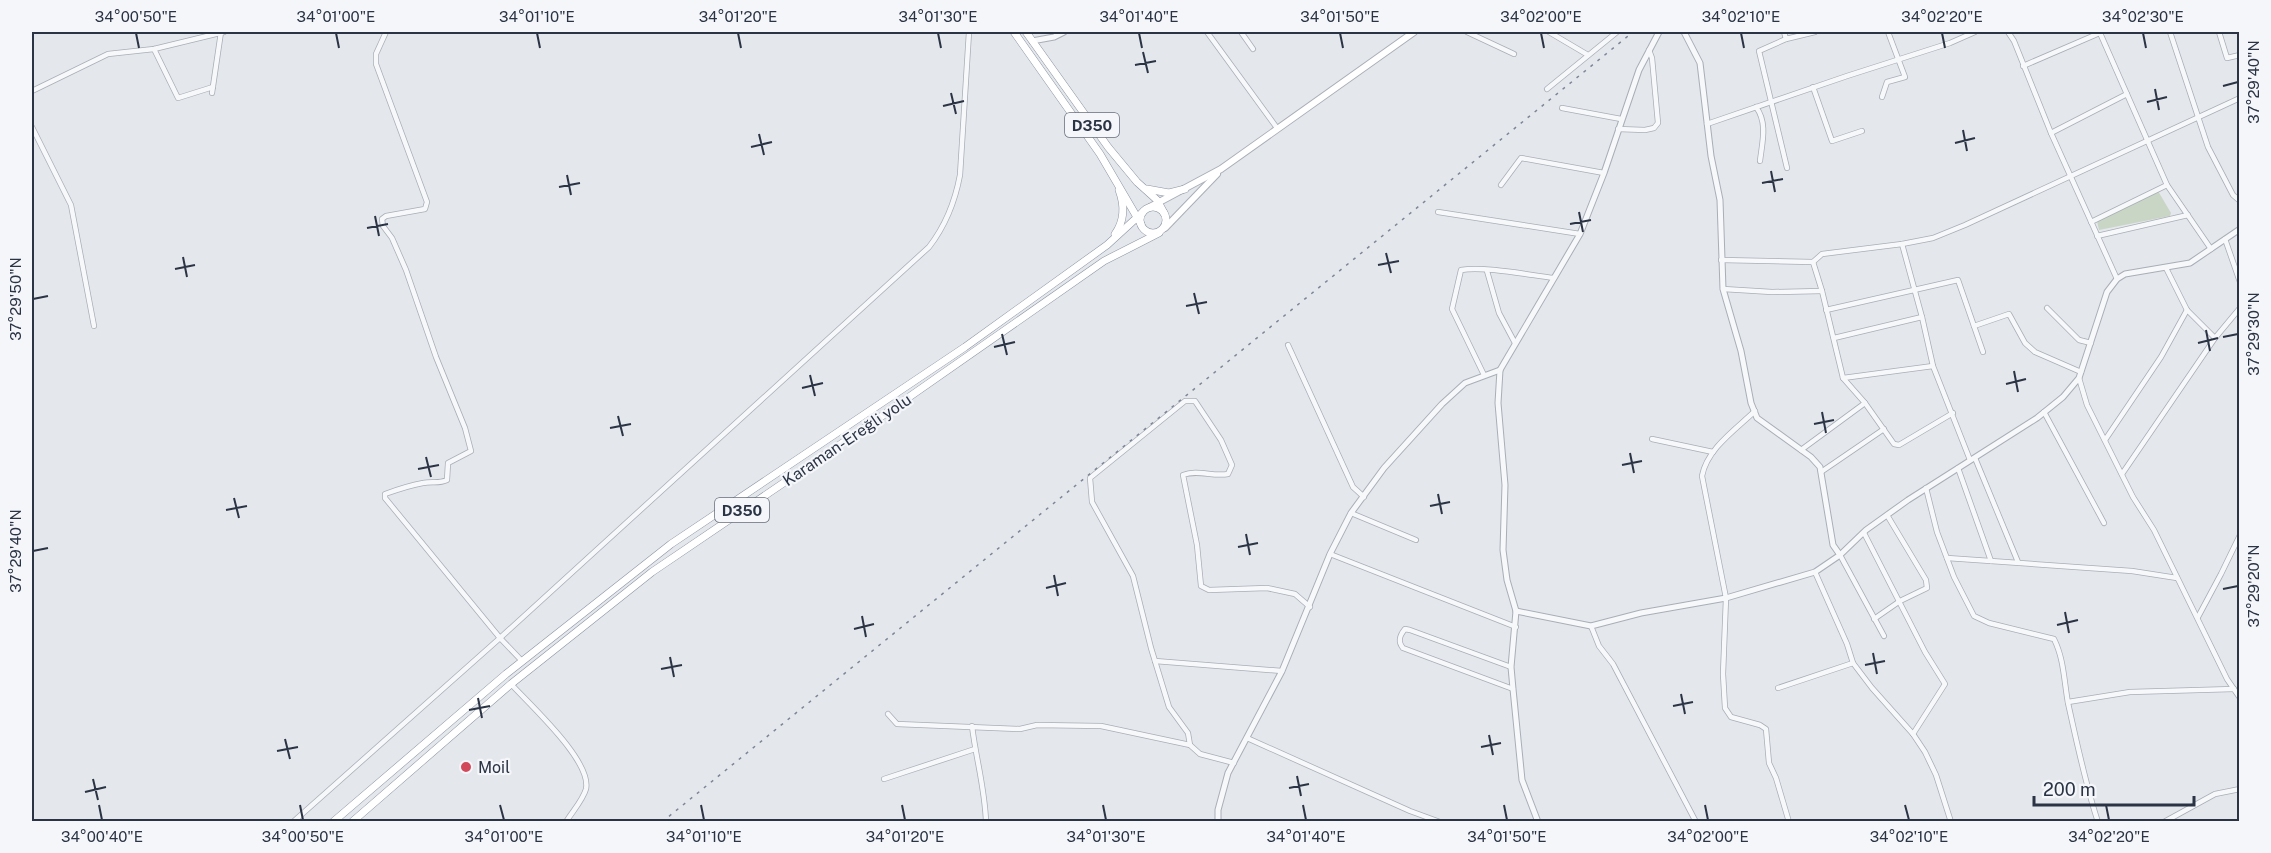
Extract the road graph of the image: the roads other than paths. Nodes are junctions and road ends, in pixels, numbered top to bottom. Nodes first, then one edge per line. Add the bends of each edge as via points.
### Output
1 (222, 32) edge
2 (386, 32) edge
3 (969, 32) edge
4 (1014, 32) edge
5 (1026, 32) edge
6 (1064, 32) edge
7 (1207, 32) edge
8 (1241, 32) edge
9 (1414, 32) edge
10 (1467, 32) edge
11 (1549, 32) edge
12 (1617, 32) edge
13 (1659, 32) edge
14 (1684, 32) edge
15 (1784, 32) edge
16 (1815, 32) edge
17 (1888, 32) edge
18 (1975, 32) edge
19 (2008, 32) edge
20 (2101, 32) edge
21 (2170, 32) edge
22 (2220, 32) edge
23 (1786, 39) junction
24 (1032, 41) junction
25 (154, 49) junction
26 (1253, 49) dead end
27 (1649, 50) junction
28 (1514, 54) dead end
29 (1588, 55) junction
30 (2240, 56) edge
31 (1899, 61) junction
32 (2023, 66) junction
33 (1813, 87) junction
34 (1546, 88) dead end
35 (32, 91) edge
36 (2127, 93) junction
37 (1882, 97) dead end
38 (2240, 98) edge
39 (1772, 102) junction
40 (1756, 107) junction
41 (1562, 108) dead end
42 (2197, 118) junction
43 (1621, 119) junction
44 (1707, 124) junction
45 (32, 127) edge
46 (1277, 128) junction
47 (1618, 129) junction
48 (1862, 131) dead end
49 (2051, 133) junction
50 (2148, 140) junction
51 (1760, 161) dead end
52 (1787, 168) dead end
53 (1221, 169) junction
54 (1604, 173) junction
55 (1113, 174) junction
56 (2069, 176) junction
57 (1137, 182) junction
58 (1501, 185) dead end
59 (2167, 185) junction
60 (1185, 189) junction
61 (2240, 201) edge
62 (1159, 203) junction
63 (1150, 207) junction
64 (1164, 213) junction
65 (1438, 213) dead end
66 (2188, 215) junction
67 (1140, 218) junction
68 (2091, 222) junction
69 (2240, 229) edge
70 (1162, 230) junction
71 (1580, 234) junction
72 (2097, 236) junction
73 (2225, 239) junction
74 (1902, 244) junction
75 (1107, 245) junction
76 (2211, 249) junction
77 (1721, 260) junction
78 (1813, 262) junction
79 (2166, 268) junction
80 (1487, 271) junction
81 (1554, 278) junction
82 (2117, 279) junction
83 (2240, 282) edge
84 (1723, 290) junction
85 (1913, 290) junction
86 (1822, 291) junction
87 (2047, 308) dead end
88 (2240, 308) edge
89 (1826, 310) junction
90 (2187, 310) junction
91 (1922, 317) junction
92 (94, 326) dead end
93 (1974, 326) junction
94 (1834, 338) junction
95 (2215, 338) junction
96 (1515, 343) junction
97 (2091, 343) junction
98 (1288, 345) dead end
99 (1983, 352) dead end
100 (1933, 366) junction
101 (1500, 369) junction
102 (1484, 375) junction
103 (2080, 375) junction
104 (1843, 378) junction
105 (1865, 403) junction
106 (1755, 411) junction
107 (2044, 412) junction
108 (1953, 413) junction
109 (1884, 429) junction
110 (1652, 439) dead end
111 (2105, 440) junction
112 (1801, 450) junction
113 (1713, 452) junction
114 (1972, 459) junction
115 (1958, 468) junction
116 (1821, 472) junction
117 (2122, 474) junction
118 (1926, 488) junction
119 (1364, 497) junction
120 (1351, 513) junction
121 (1887, 515) junction
122 (2104, 523) dead end
123 (1864, 532) junction
124 (2240, 535) edge
125 (1416, 540) dead end
126 (1330, 554) junction
127 (1840, 555) junction
128 (1947, 558) junction
129 (1991, 561) junction
130 (2018, 562) junction
131 (1815, 572) junction
132 (2177, 578) junction
133 (1726, 598) junction
134 (1900, 601) junction
135 (1310, 607) junction
136 (1515, 611) junction
137 (2198, 617) junction
138 (1874, 619) junction
139 (1591, 626) junction
140 (1516, 627) junction
141 (1884, 636) dead end
142 (500, 638) junction
143 (522, 661) junction
144 (1155, 661) junction
145 (1853, 663) junction
146 (1511, 667) junction
147 (1282, 671) junction
148 (511, 684) junction
149 (1778, 688) dead end
150 (1513, 689) junction
151 (2234, 689) junction
152 (2240, 698) edge
153 (2068, 702) junction
154 (888, 714) dead end
155 (972, 726) junction
156 (1914, 734) junction
157 (1247, 738) junction
158 (1190, 745) junction
159 (975, 749) junction
160 (1234, 763) junction
161 (884, 779) dead end
162 (2240, 789) edge
163 (293, 822) edge
164 (333, 822) edge
165 (352, 822) edge
166 (566, 822) edge
167 (986, 822) edge
168 (1218, 822) edge
169 (1440, 822) edge
170 (1538, 822) edge
171 (1696, 822) edge
172 (1789, 822) edge
173 (1951, 822) edge
174 (2098, 822) edge
175 (2164, 822) edge

1 - 25 street
1 - 25 street via 213,90 178,98
2 - 142 street via 376,64 428,202 425,209 386,216 383,226 406,270 471,451 450,460 447,480 441,484 414,485 385,494 385,498
3 - 142 street via 956,197 929,247
4 - 55 highway, D350
5 - 24 highway, D350
6 - 24 street
7 - 46 street
8 - 26 street
9 - 46 main road
10 - 28 street
11 - 29 street
12 - 29 street
13 - 27 street
14 - 44 street via 1700,63
15 - 23 street
16 - 23 street
17 - 31 street
18 - 31 street
19 - 32 street
20 - 32 street
20 - 36 street
21 - 42 street
22 - 30 street via 2227,58
23 - 39 street via 1759,51
24 - 57 highway, D350
25 - 35 street via 108,54
27 - 43 street
27 - 47 street via 1658,123 1646,130
29 - 34 street
31 - 33 street
31 - 37 street via 1905,77 1887,82
32 - 49 street
33 - 39 street
33 - 48 street via 1832,141
36 - 49 street
36 - 50 street
38 - 42 street
39 - 40 street
39 - 52 street
40 - 44 street
40 - 51 street via 1762,115 1763,128
41 - 43 street
42 - 50 street
42 - 61 street via 2208,147
43 - 47 street
44 - 77 street via 1720,200
45 - 92 street via 71,205
46 - 53 main road
47 - 54 street
49 - 56 street
50 - 56 street
50 - 59 street
53 - 60 main road
53 - 70 main road
54 - 58 street via 1521,158
54 - 71 street
55 - 67 highway
55 - 75 highway, D350 via 1123,218
56 - 68 street
56 - 74 street via 1933,238
57 - 60 highway via 1159,192
57 - 62 highway, D350
59 - 66 street
59 - 68 street
60 - 62 main road
62 - 63 main road
62 - 64 highway, D350
63 - 64 highway
63 - 67 highway
64 - 70 highway via 1167,220
65 - 71 street
66 - 72 street
66 - 76 street
67 - 70 highway via 1148,232
67 - 75 highway, Karaman-Ereğli yolu
68 - 72 street
69 - 73 street
70 - 148 highway, Karaman-Ereğli yolu / D350 via 1104,261 652,572
71 - 81 street
72 - 82 street
73 - 76 street
73 - 83 street
74 - 78 street via 1822,254
74 - 85 street
75 - 143 highway, Karaman-Ereğli yolu / D350 via 863,417 699,523
76 - 79 street via 2190,262
77 - 78 street
77 - 84 street
78 - 86 street
79 - 82 street via 2125,274
79 - 90 street
80 - 81 street
80 - 96 street via 1500,313
80 - 102 street via 1475,267 1461,270 1452,309
81 - 96 street
82 - 97 street via 2100,308
84 - 86 street
84 - 106 street
85 - 89 street
85 - 91 street
85 - 93 street via 1958,280
86 - 89 street
87 - 97 street via 2079,340
88 - 95 street
89 - 94 street
90 - 95 street
90 - 111 street via 2161,357
91 - 94 street
91 - 100 street
93 - 99 street
93 - 103 street via 2009,314 2025,343 2035,352
94 - 104 street
95 - 117 street
96 - 101 street
97 - 103 street
98 - 119 street via 1353,487
100 - 104 street
100 - 108 street
101 - 102 street
101 - 136 street via 1498,403 1505,485 1503,550
102 - 119 street via 1465,383 1442,404 1384,468
103 - 107 street via 2063,397
103 - 111 street via 2087,405
104 - 105 street
105 - 109 street
105 - 112 street
106 - 112 street via 1757,418
106 - 113 street
107 - 114 street
107 - 122 street
108 - 109 street via 1899,445
108 - 114 street
109 - 116 street
110 - 113 street
111 - 117 street
112 - 116 street via 1816,462
113 - 133 street via 1704,464 1702,476
114 - 115 street
114 - 130 street
115 - 118 street
115 - 129 street
116 - 127 street via 1833,545
117 - 132 street
118 - 121 street
118 - 128 street
119 - 120 street
120 - 125 street
120 - 126 street
121 - 123 street
121 - 134 street via 1926,580 1927,588
123 - 127 street
123 - 134 street
124 - 137 street
126 - 135 street
126 - 140 street
127 - 131 street
127 - 138 street
128 - 129 street
128 - 153 street via 1974,616 2054,639 2061,652
129 - 130 street
130 - 132 street
131 - 133 street
131 - 145 street
132 - 137 street
133 - 139 street
133 - 172 street via 1725,708 1731,717 1766,729 1769,763
134 - 138 street
134 - 156 street via 1945,684
135 - 144 street via 1295,594 1267,588 1209,590 1201,586 1183,475 1228,474 1232,465 1221,440 1195,402 1185,401 1090,478 1092,502 1133,576
135 - 147 street
136 - 139 street
136 - 140 street
137 - 151 street
138 - 141 street
139 - 171 street
140 - 146 street
142 - 143 street
142 - 163 street
143 - 164 highway, Karaman-Ereğli yolu / D350
144 - 147 street
144 - 158 street via 1169,707 1188,733
145 - 149 street
145 - 156 street
146 - 150 street
146 - 150 street via 1410,630 1400,637 1403,648
147 - 157 street
148 - 165 highway, Karaman-Ereğli yolu / D350
148 - 166 street via 576,755 585,775 586,790
150 - 170 street via 1522,780
151 - 152 street
151 - 153 street via 2130,692
153 - 174 street
154 - 155 street via 897,724
155 - 158 street via 1101,726
155 - 159 street
156 - 173 street via 1936,775
157 - 160 street
157 - 169 street
158 - 160 street via 1200,754
159 - 161 street
159 - 167 street via 985,795
160 - 168 street via 1223,787
162 - 175 street via 2215,794

